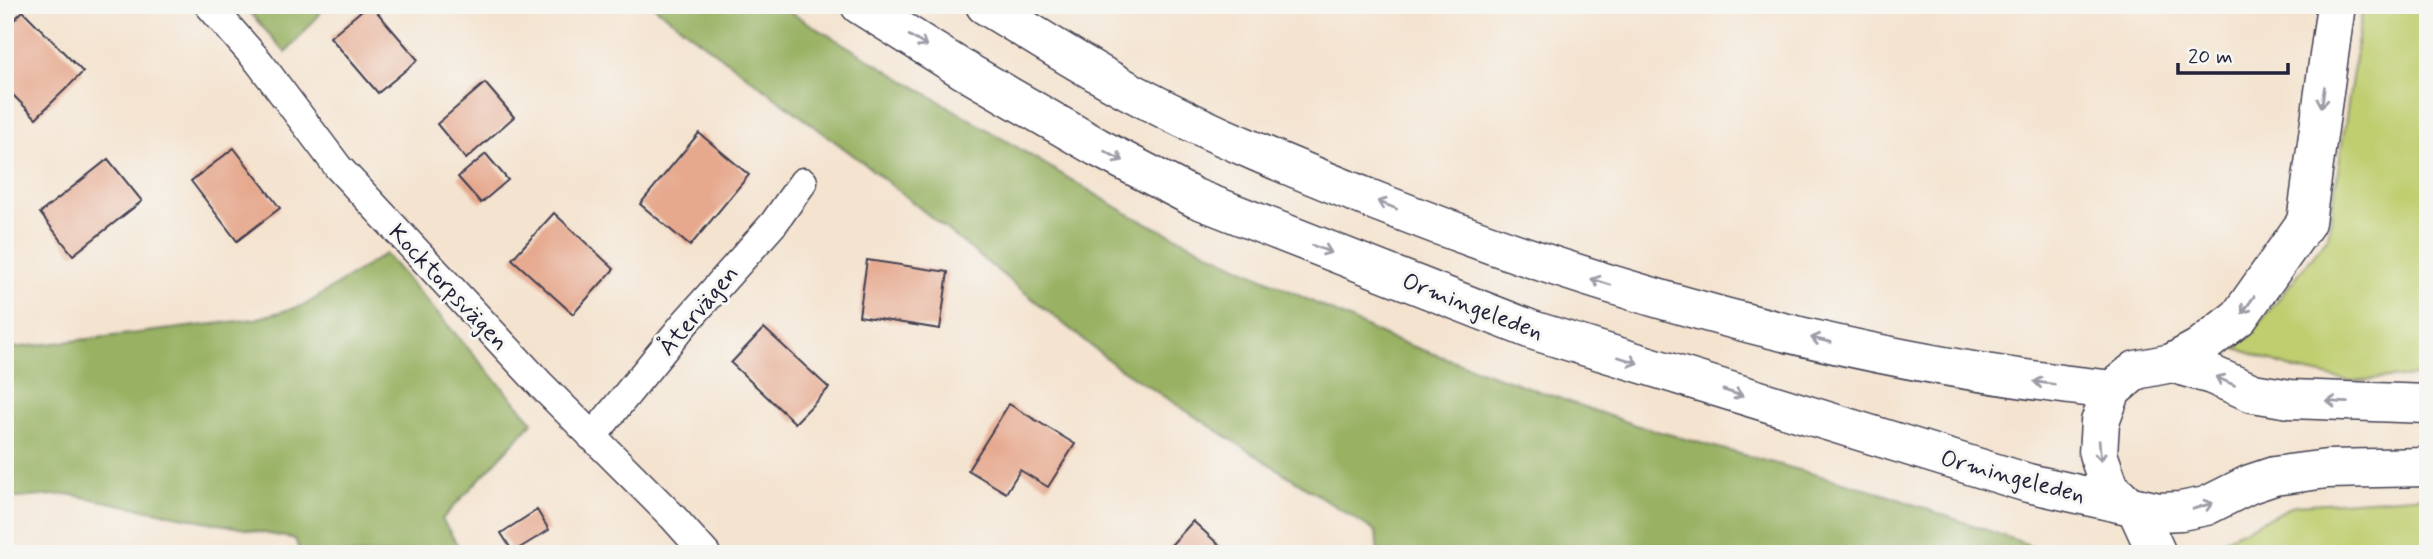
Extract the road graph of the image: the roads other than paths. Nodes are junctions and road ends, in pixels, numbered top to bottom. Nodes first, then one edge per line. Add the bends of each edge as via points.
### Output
1 (209, 5) edge
2 (860, 5) edge
3 (985, 5) edge
4 (2336, 5) edge
5 (803, 182) dead end
6 (2172, 363) junction
7 (2112, 390) junction
8 (2428, 404) edge
9 (592, 437) junction
10 (2428, 467) edge
11 (2132, 506) junction
12 (706, 554) edge
13 (2157, 554) edge

1 - 9 street, Kocktorpsvägen via 259,62 338,167
2 -> 11 main road, Ormingeleden via 1097,147 1195,198 1305,243 1532,330 2028,484
7 -> 3 main road via 1935,366 1763,327 1598,282 1488,245 1245,148 1135,94
4 -> 6 main road via 2306,222 2239,317
5 - 9 street, Återvägen via 774,223
6 - 7 main road via 2136,370
8 -> 6 main road via 2290,399 2253,393
7 -> 11 main road, Ormingeleden via 2100,422 2098,454 2110,488
9 - 12 street, Kocktorpsvägen
11 -> 10 main road, Ormingeleden via 2181,511 2206,506 2274,476 2327,469
11 - 13 main road

